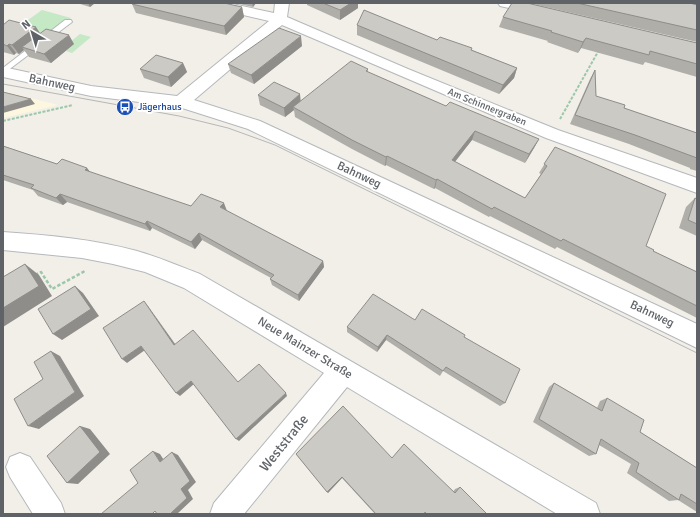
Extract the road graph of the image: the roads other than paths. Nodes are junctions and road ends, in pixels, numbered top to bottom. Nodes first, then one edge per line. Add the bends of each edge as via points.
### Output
1 (210, 3) edge
2 (505, 3) edge
3 (281, 11) edge
4 (551, 14) edge
5 (68, 22) dead end
6 (3, 72) edge
7 (181, 102) junction
8 (697, 186) edge
9 (3, 241) edge
10 (697, 336) edge
11 (343, 371) junction
12 (20, 467) dead end
13 (50, 514) edge
14 (225, 514) edge
15 (585, 514) edge

1 - 3 street, Am Schinnergraben
2 - 4 street
3 - 7 street
3 - 8 street, Am Schinnergraben via 398,71 552,134
5 - 6 lane
6 - 7 street, Bahnweg via 91,91
7 - 10 street, Bahnweg via 254,125
9 - 11 street, Neue Mainzer Straße via 92,251 129,258 160,268 192,281
11 - 14 street, Weststraße
11 - 15 street, Neue Mainzer Straße
12 - 13 street

